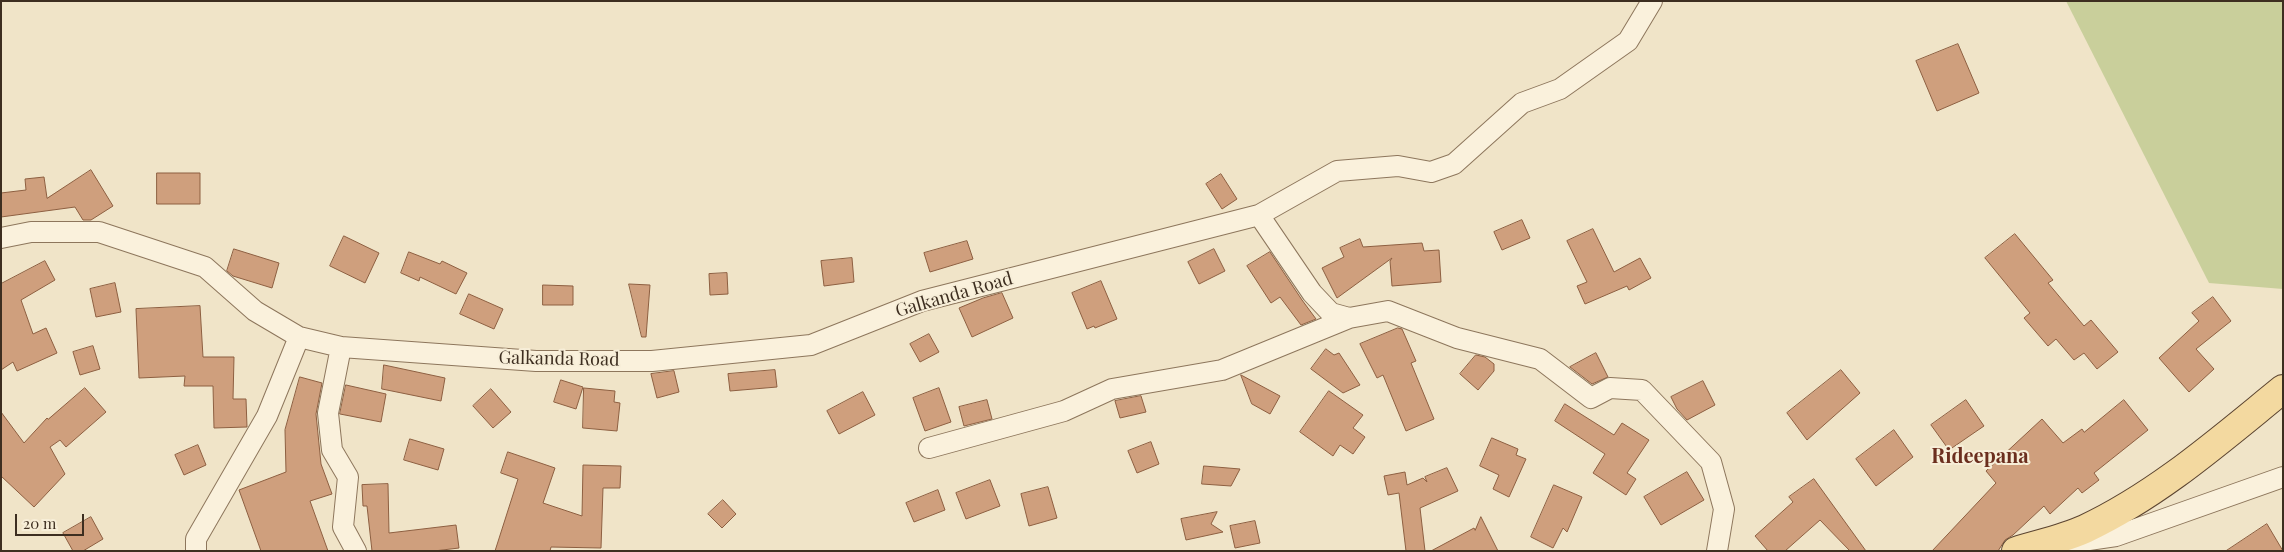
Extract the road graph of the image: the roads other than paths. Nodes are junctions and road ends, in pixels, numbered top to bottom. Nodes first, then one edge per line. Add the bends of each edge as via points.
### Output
1 (1652, 1) edge
2 (1259, 215) junction
3 (1, 238) edge
4 (1349, 318) junction
5 (299, 337) junction
6 (341, 347) junction
7 (2283, 389) edge
8 (929, 448) dead end
9 (2283, 477) edge
10 (196, 551) edge
11 (356, 551) edge
12 (1717, 551) edge
13 (2016, 551) edge
14 (2023, 551) edge

1 - 2 street, Galkanda Road via 1628,41 1560,89 1522,103 1454,164 1431,172 1398,166 1337,170
2 - 4 street via 1312,293 1331,313
2 - 6 street, Galkanda Road via 922,301 811,345 652,361 536,361
3 - 5 street, Galkanda Road via 31,232 99,232 204,267 255,311
4 - 8 street via 1222,370 1112,389 1064,411
4 - 12 street via 1388,311 1456,338 1540,359 1591,398 1610,388 1642,390 1711,462 1724,509
5 - 6 street, Galkanda Road
5 - 10 street via 267,416 196,539
6 - 11 street via 328,412 332,450 348,478 343,526
7 - 13 main road via 2145,497 2083,530
9 - 14 street via 2116,536

